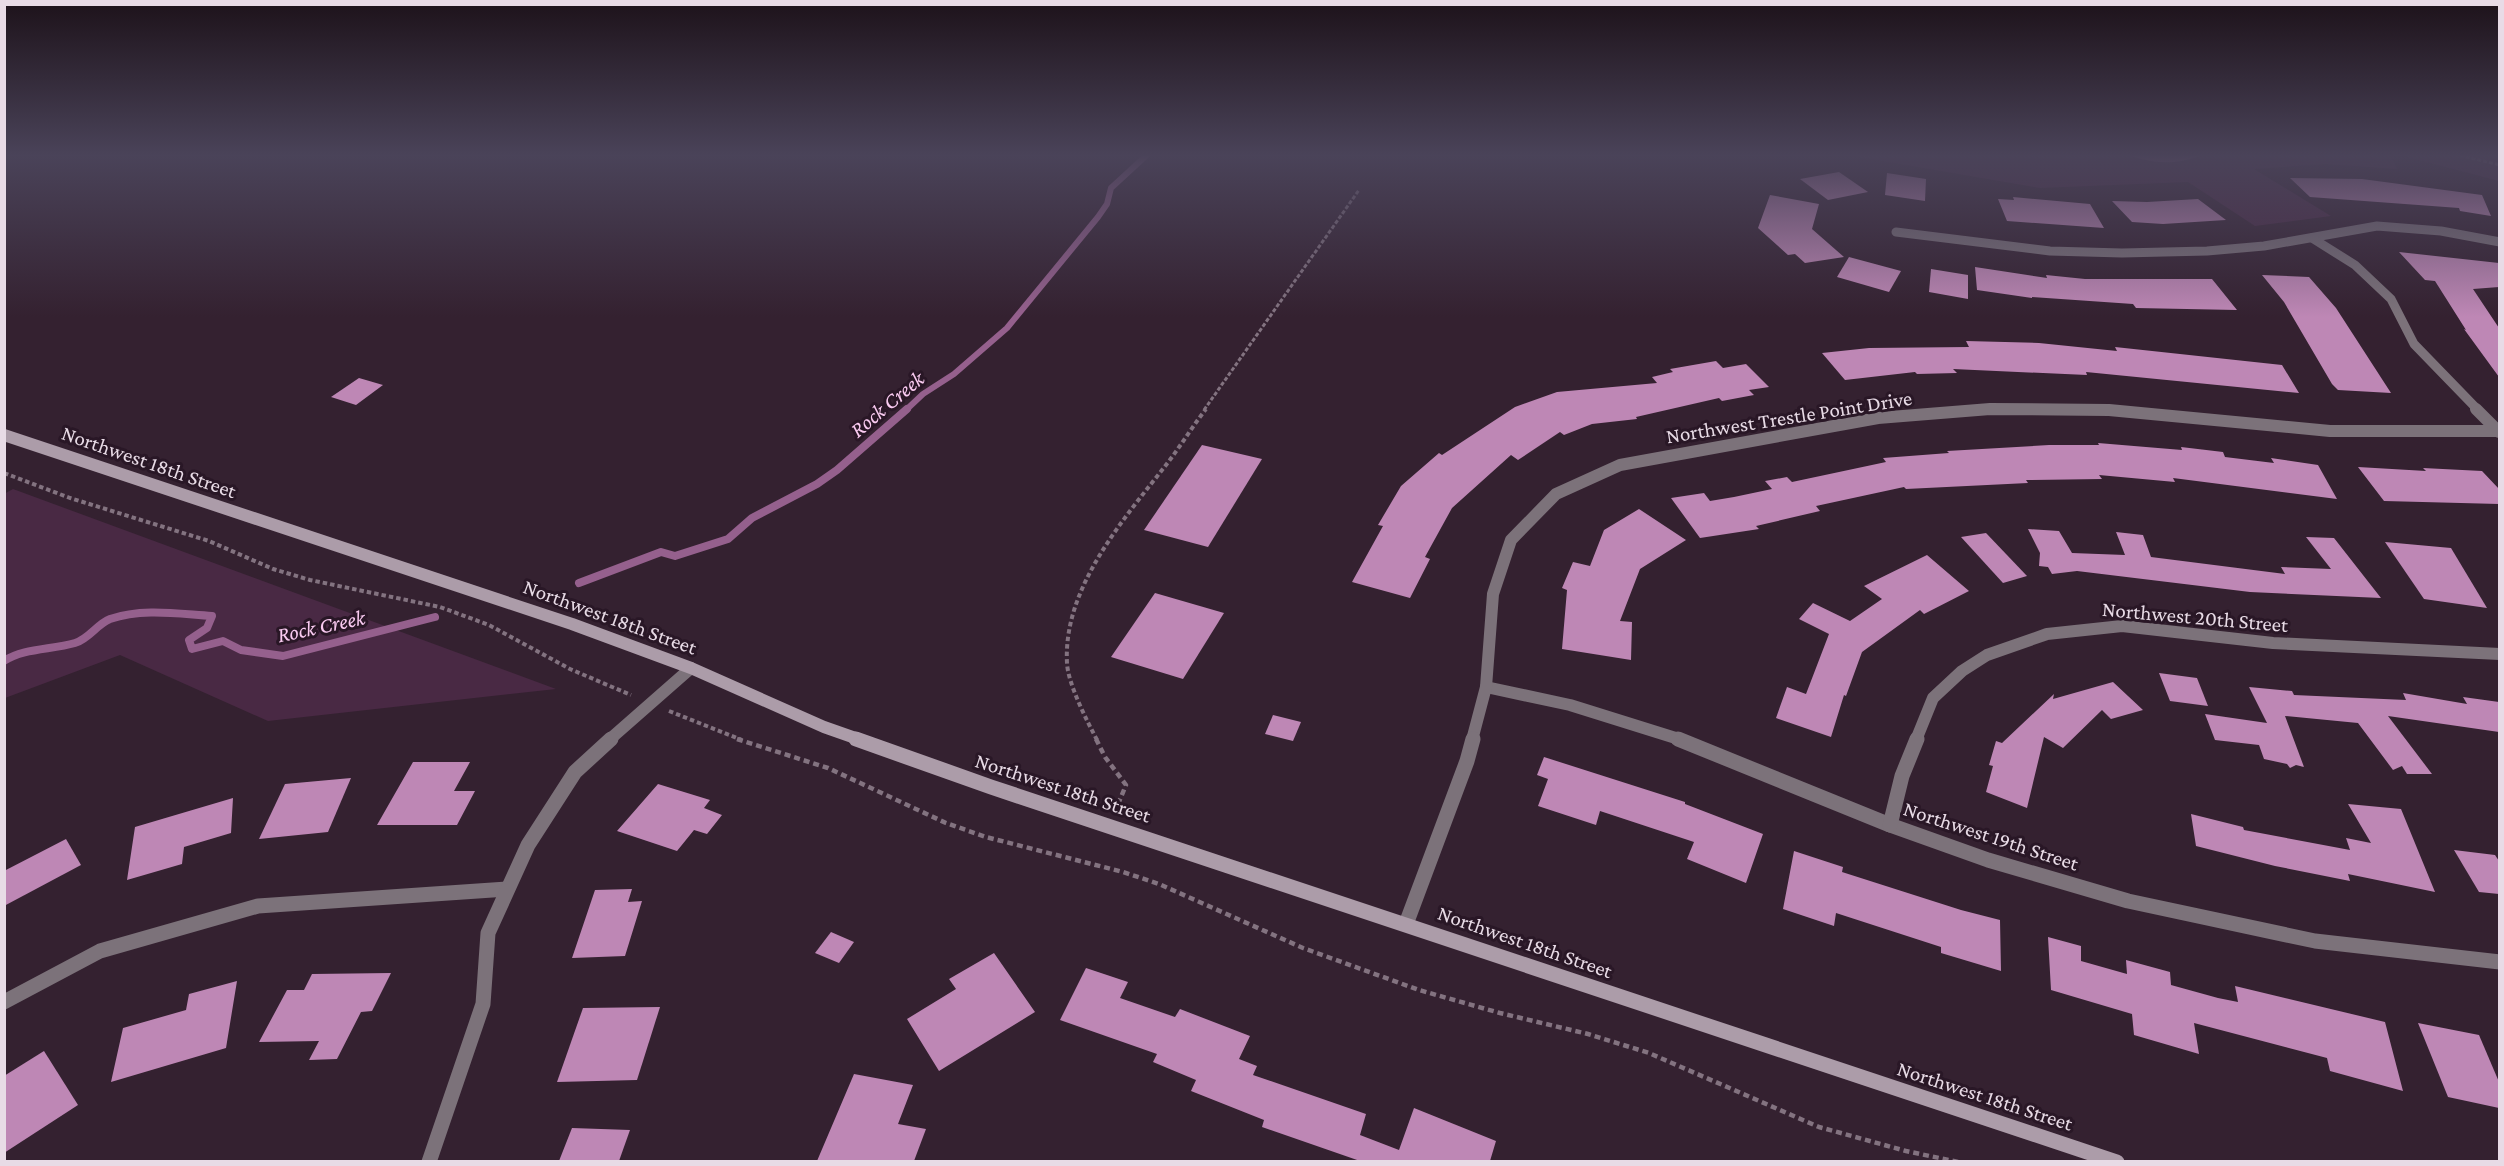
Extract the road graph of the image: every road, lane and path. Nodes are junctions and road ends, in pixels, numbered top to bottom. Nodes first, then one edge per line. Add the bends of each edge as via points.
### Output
1 (1346, 208) edge
2 (1896, 232) dead end
3 (2312, 238) junction
4 (2499, 242) edge
5 (2498, 432) edge
6 (4, 435) edge
7 (4, 472) edge
8 (2499, 654) edge
9 (691, 668) junction
10 (1486, 687) junction
11 (649, 703) junction
12 (1890, 825) junction
13 (1109, 826) junction
14 (507, 889) junction
15 (1406, 924) junction
16 (2499, 962) edge
17 (4, 1002) edge
18 (429, 1161) edge
19 (1958, 1161) edge
20 (2116, 1161) edge

1 - 13 path via 1168,462 1109,538 1087,577 1071,625 1067,664 1083,713 1105,757 1126,785
2 - 3 street via 2050,251 2122,253 2207,251
3 - 4 street via 2377,226 2441,231
3 - 5 street via 2355,265 2391,299 2414,344
5 - 10 street, Northwest Trestle Point Drive via 2330,431 2109,410 1990,408 1878,418 1620,465 1556,494 1510,540 1493,594
6 - 9 street, Northwest 18th Street via 572,624
7 - 11 path via 70,498 209,541 273,569 440,607 489,625 570,669
8 - 12 street, Northwest 20th Street via 2273,643 2122,626 2047,634 1987,655 1962,671 1933,698 1902,776
9 - 11 street
9 - 13 street, Northwest 18th Street via 824,727
10 - 12 street, Northwest 19th Street via 1570,705 1649,728
10 - 15 street, Northwest Trestle Point Drive via 1467,761
11 - 14 street via 575,772 528,845
11 - 19 path via 726,735 828,768 946,823 1159,884 1303,948 1419,990 1649,1053 1819,1127
12 - 16 street, Northwest 19th Street via 1988,860 2128,901 2215,921 2315,941
13 - 15 street, Northwest 18th Street
14 - 17 street via 258,906 100,951
14 - 18 street via 488,933 483,1004
15 - 20 street, Northwest 18th Street

